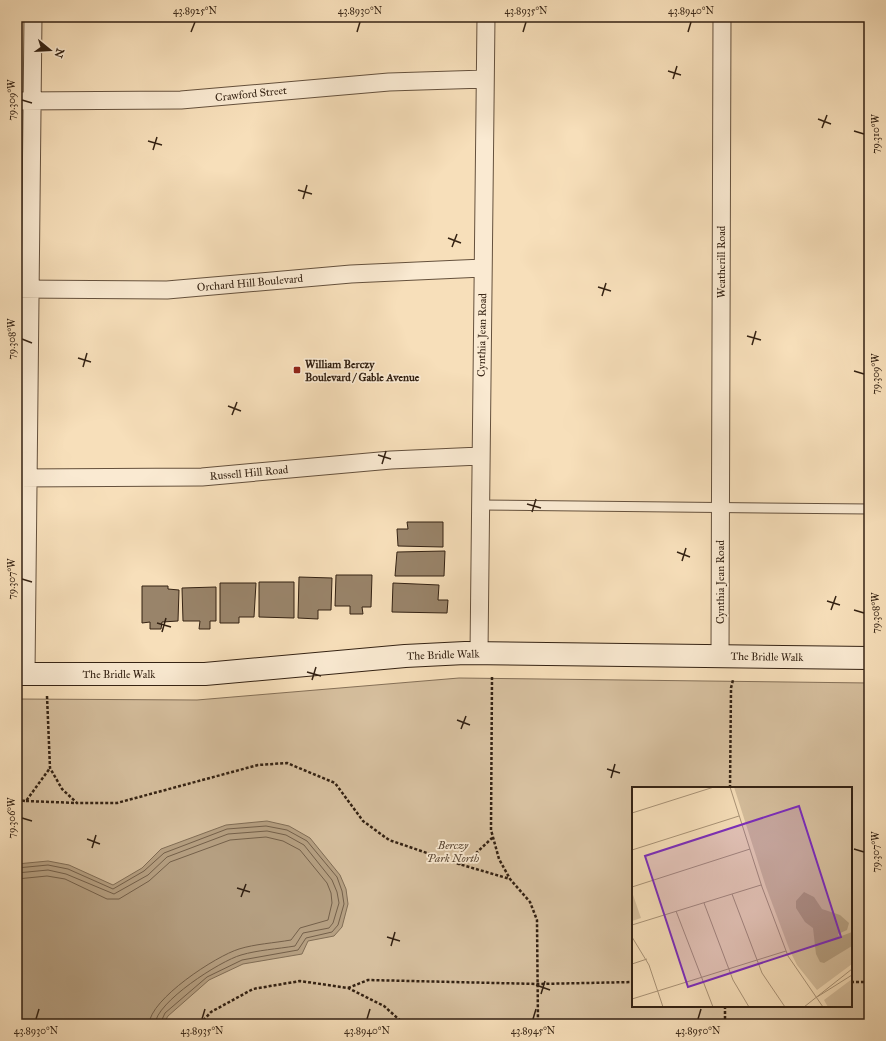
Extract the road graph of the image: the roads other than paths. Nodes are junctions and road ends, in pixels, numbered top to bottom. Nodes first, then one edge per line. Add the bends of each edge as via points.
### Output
1 (33, 17) edge
2 (486, 17) edge
3 (722, 17) edge
4 (485, 80) junction
5 (24, 101) edge
6 (483, 268) junction
7 (24, 289) edge
8 (480, 456) junction
9 (22, 478) edge
10 (480, 505) junction
11 (720, 507) junction
12 (869, 509) edge
13 (479, 653) junction
14 (720, 656) junction
15 (869, 658) edge
16 (22, 673) edge

1 - 5 street
2 - 4 street, Cynthia Jean Road
3 - 11 street, Weatherill Road
4 - 5 street, Crawford Street via 367,84 181,100
4 - 6 street, Cynthia Jean Road
5 - 7 street
6 - 7 street, Orchard Hill Boulevard via 351,274 167,290
6 - 8 street, Cynthia Jean Road
7 - 9 street
8 - 9 street, Russell Hill Road via 391,460 202,477
8 - 10 street, Cynthia Jean Road
9 - 16 street
10 - 11 lane
10 - 13 street, Cynthia Jean Road
11 - 12 lane
11 - 14 street, Cynthia Jean Road
13 - 14 street, The Bridle Walk
13 - 16 street, The Bridle Walk via 411,656 205,674
14 - 15 street, The Bridle Walk

